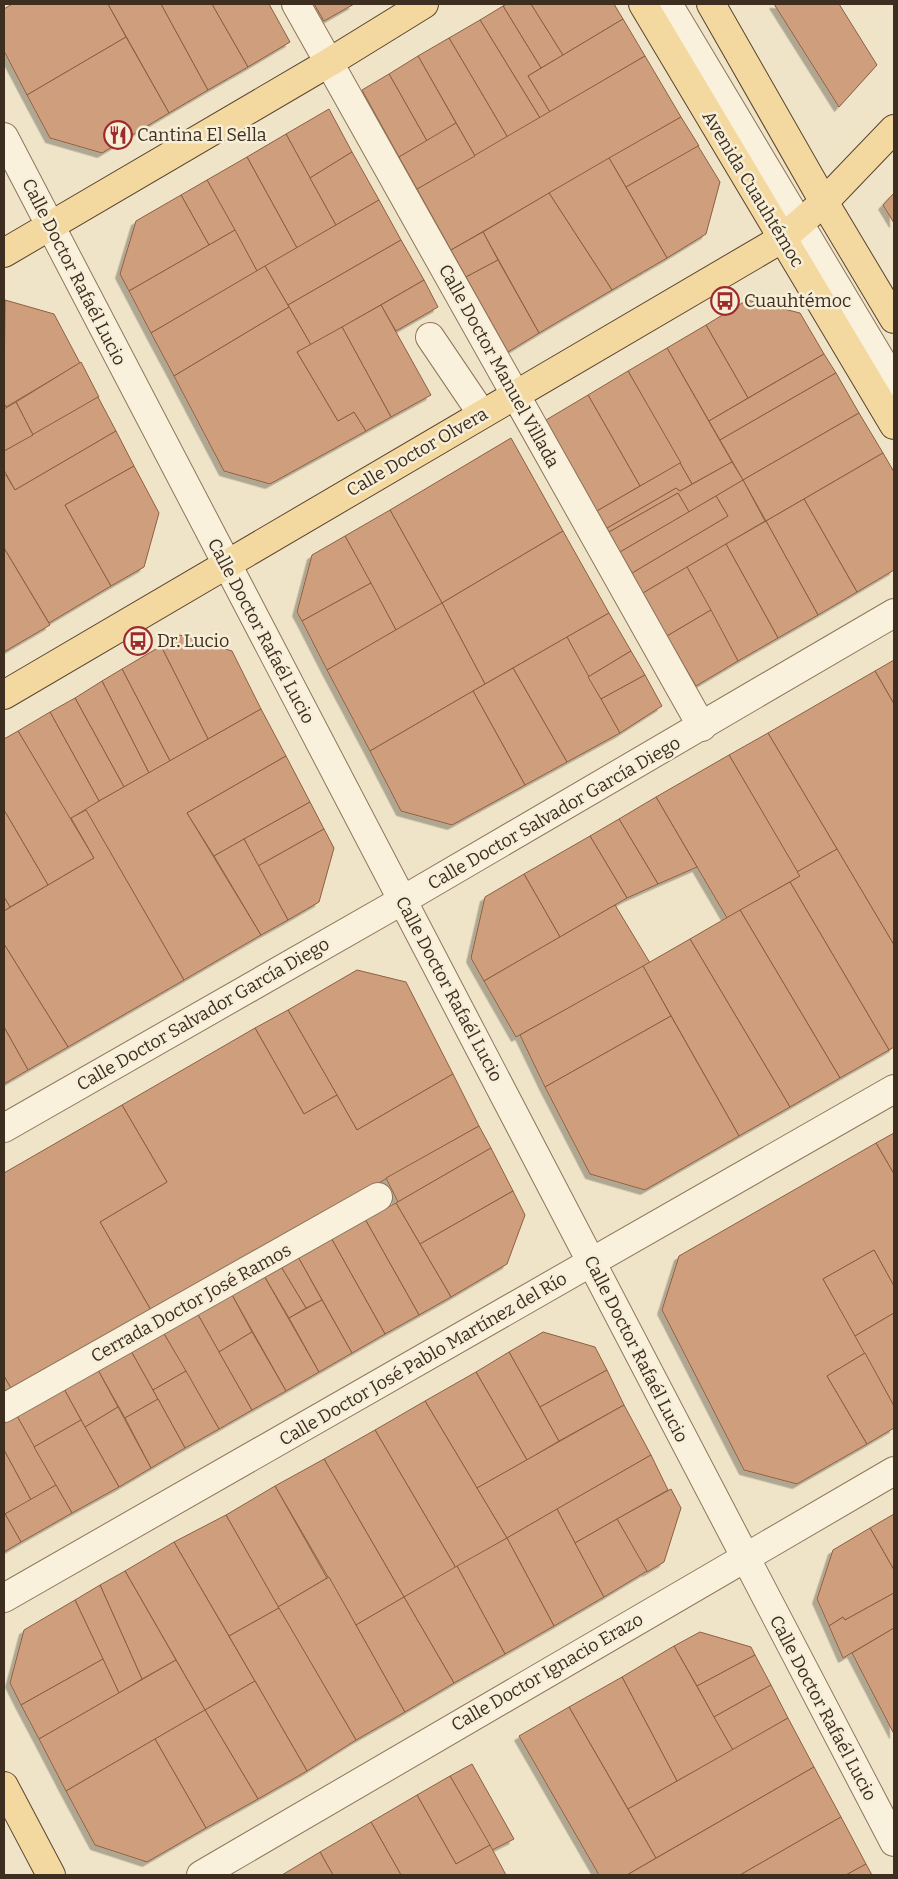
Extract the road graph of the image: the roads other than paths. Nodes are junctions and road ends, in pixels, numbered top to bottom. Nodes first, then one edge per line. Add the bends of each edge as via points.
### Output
1 (296, 4) edge
2 (424, 4) edge
3 (643, 4) edge
4 (668, 4) edge
5 (711, 4) edge
6 (330, 62) junction
7 (894, 129) edge
8 (4, 137) edge
9 (824, 202) junction
10 (51, 225) junction
11 (791, 231) junction
12 (4, 253) edge
13 (894, 319) edge
14 (430, 337) dead end
15 (894, 382) edge
16 (515, 395) junction
17 (482, 414) junction
18 (894, 425) edge
19 (226, 565) junction
20 (894, 614) edge
21 (4, 695) edge
22 (702, 727) junction
23 (403, 900) junction
24 (894, 1089) edge
25 (4, 1128) edge
26 (378, 1197) dead end
27 (592, 1262) junction
28 (4, 1408) edge
29 (894, 1471) edge
30 (744, 1557) junction
31 (4, 1598) edge
32 (4, 1786) edge
33 (894, 1842) edge
34 (51, 1875) edge
35 (201, 1875) edge

1 - 6 street, Calle Doctor Manuel Villada
2 - 6 main road
3 - 11 main road, Avenida Cuauhtémoc
4 - 11 street
5 - 9 main road
6 - 10 main road
6 - 16 street, Calle Doctor Manuel Villada
7 - 9 main road, Calle Doctor Olvera
8 - 10 street, Calle Doctor Rafaél Lucio
9 - 11 main road, Calle Doctor Olvera
9 - 13 main road
10 - 12 main road
10 - 19 street, Calle Doctor Rafaél Lucio
11 - 15 street
11 - 16 main road, Calle Doctor Olvera
11 - 18 main road, Avenida Cuauhtémoc
14 - 17 street
16 - 17 main road, Calle Doctor Olvera
16 - 22 street, Calle Doctor Manuel Villada
17 - 19 main road, Calle Doctor Olvera
19 - 21 main road, Calle Doctor Olvera
19 - 23 street, Calle Doctor Rafaél Lucio
20 - 22 street, Calle Doctor Salvador García Diego
22 - 23 street, Calle Doctor Salvador García Diego
23 - 25 street, Calle Doctor Salvador García Diego
23 - 27 street, Calle Doctor Rafaél Lucio
24 - 27 street, Calle Doctor José Pablo Martínez del Río
26 - 28 street, Cerrada Doctor José Ramos
27 - 30 street, Calle Doctor Rafaél Lucio
27 - 31 street, Calle Doctor José Pablo Martínez del Río
29 - 30 street, Calle Doctor Ignacio Erazo
30 - 33 street, Calle Doctor Rafaél Lucio
30 - 35 street, Calle Doctor Ignacio Erazo
32 - 34 main road

